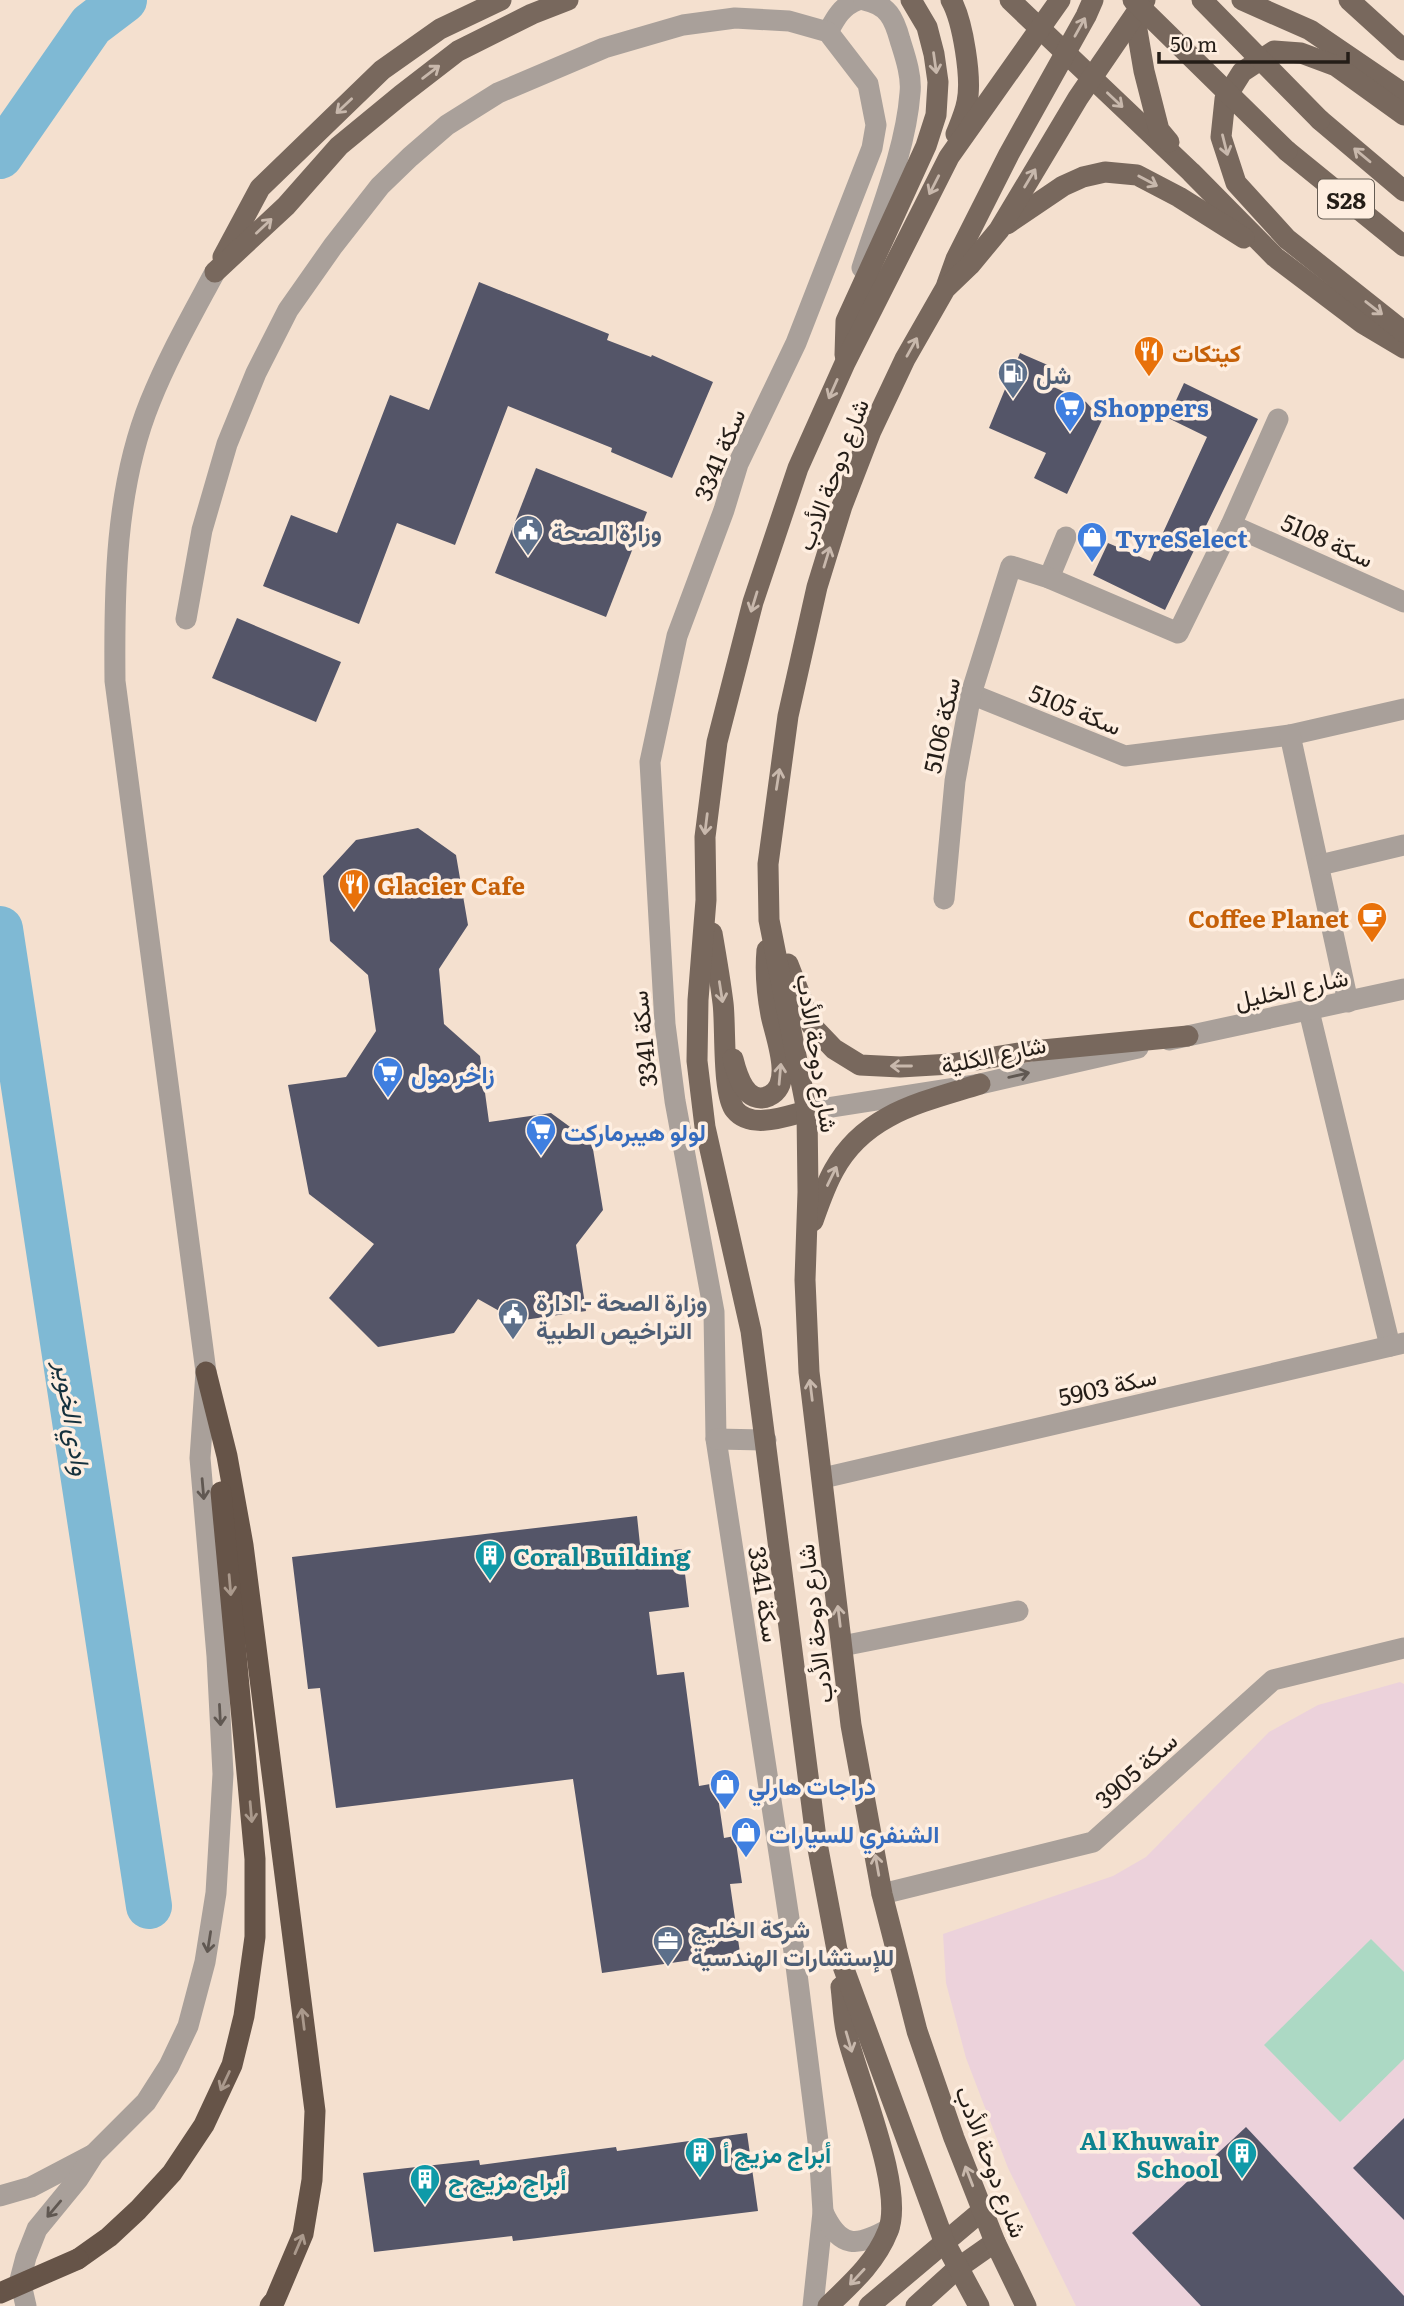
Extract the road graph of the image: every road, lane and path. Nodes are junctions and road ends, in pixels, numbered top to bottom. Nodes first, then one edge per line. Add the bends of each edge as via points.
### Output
1 (500, 0) edge
2 (568, 0) edge
3 (858, 0) edge
4 (864, 0) edge
5 (911, 0) edge
6 (951, 0) edge
7 (1010, 0) edge
8 (1060, 0) edge
9 (1093, 0) edge
10 (1202, 0) edge
11 (1242, 0) edge
12 (1349, 0) edge
13 (1139, 2) edge
14 (1040, 29) junction
15 (828, 32) junction
16 (1404, 50) edge
17 (1066, 53) junction
18 (1091, 78) junction
19 (997, 86) junction
20 (1404, 94) edge
21 (1038, 103) junction
22 (1404, 115) edge
23 (948, 157) junction
24 (1191, 172) junction
25 (1404, 191) edge
26 (999, 229) junction
27 (1404, 246) edge
28 (1275, 257) junction
29 (215, 272) junction
30 (944, 289) junction
31 (846, 321) junction
32 (1404, 332) edge
33 (1404, 348) edge
34 (845, 363) junction
35 (1278, 419) dead end
36 (1231, 524) junction
37 (1066, 537) dead end
38 (1049, 578) junction
39 (1404, 602) edge
40 (186, 619) dead end
41 (971, 694) junction
42 (1404, 709) edge
43 (1290, 736) junction
44 (1404, 845) edge
45 (1320, 865) junction
46 (944, 899) dead end
47 (706, 900) junction
48 (769, 920) junction
49 (1404, 989) edge
50 (1349, 1002) junction
51 (1309, 1011) junction
52 (725, 1029) junction
53 (1188, 1036) junction
54 (980, 1084) junction
55 (807, 1111) junction
56 (806, 1240) junction
57 (1397, 1345) edge
58 (206, 1371) junction
59 (716, 1440) junction
60 (766, 1440) junction
61 (823, 1478) junction
62 (1018, 1611) dead end
63 (842, 1646) junction
64 (1404, 1648) edge
65 (882, 1894) junction
66 (837, 1950) junction
67 (94, 2154) junction
68 (0, 2196) edge
69 (983, 2210) junction
70 (823, 2212) junction
71 (889, 2229) junction
72 (944, 2241) junction
73 (995, 2242) junction
74 (958, 2268) junction
75 (0, 2293) edge
76 (0, 2301) edge
77 (8, 2306) edge
78 (26, 2306) edge
79 (270, 2306) edge
80 (813, 2306) edge
81 (828, 2306) edge
82 (869, 2306) edge
83 (916, 2306) edge
84 (979, 2306) edge
85 (1026, 2306) edge

1 -> 29 main road via 440,29 382,70 321,128 260,188
29 -> 2 main road via 286,206 339,146 401,94 458,51
3 - 15 street via 846,4
4 - 31 street via 878,3 894,20 911,90 902,139
5 -> 31 main road via 927,27 934,54 936,115
6 - 23 main road via 966,56 967,101
7 - 14 main road
8 - 14 main road, شارع دوحة الأدب
17 -> 9 main road
25 -> 10 main road, S28, bridge via 1320,120
11 - 20 main road via 1310,30
12 - 16 main road
13 - 18 main road, شارع دوحة الأدب
13 - 24 main road via 1136,24 1159,130
13 - 27 main road, S28, bridge via 1287,151
14 - 17 main road
14 - 19 main road, شارع دوحة الأدب
15 - 40 street via 789,21 736,18 683,25 604,48 498,93 447,125 410,157 333,246 288,310 256,373 227,444 201,530
15 - 59 street, سكة 3341 via 868,84 876,125 872,148 796,343 738,464 677,636 650,762 665,1024 714,1312
17 - 18 main road
17 - 21 main road
18 -> 24 main road
26 -> 18 main road, شارع دوحة الأدب
19 - 21 main road via 1024,59 1039,58 1048,75
19 - 23 main road, شارع دوحة الأدب
21 - 30 main road
22 -> 32 main road via 1336,66 1301,53 1274,51 1242,72 1225,99 1221,137 1236,183 1287,240
23 -> 34 main road, شارع دوحة الأدب
24 - 28 main road
26 -> 28 main road via 1083,177 1105,172 1137,175
26 - 30 main road, شارع دوحة الأدب
28 - 33 main road via 1362,323
29 - 58 street via 149,404 128,475 114,589 115,681
48 -> 30 main road, شارع دوحة الأدب via 772,818 788,716 817,587 871,431
31 - 34 main road
34 -> 47 main road, شارع دوحة الأدب via 798,467 753,602 717,742 705,837
35 - 36 street
36 - 38 street via 1178,633
36 - 39 street, سكة 5108
37 - 38 street
38 - 41 street, سكة 5106 via 1012,566
41 - 43 street, سكة 5105 via 1125,756
41 - 46 street, سكة 5106 via 955,781
42 - 43 street, سكة 5105
43 - 45 street
44 - 45 street
45 - 50 street
47 -> 52 main road
47 - 60 main road, شارع دوحة الأدب via 696,1061 705,1127 751,1331
52 -> 48 main road via 742,1085 750,1095 771,1095 779,1087 782,1072 765,969
53 -> 48 main road via 951,1064 860,1065 834,1049 812,1026
48 - 55 main road, شارع دوحة الأدب
49 - 50 street, شارع الخليل
50 - 51 street, شارع الخليل
51 - 53 street, شارع الخليل
51 - 57 street
52 - 55 main road via 729,1094 735,1110 767,1120
54 -> 53 street, شارع الكلية
54 - 55 street, شارع الكلية
56 -> 54 main road via 834,1170 853,1143 900,1110
55 - 56 main road, شارع دوحة الأدب
61 -> 56 main road, شارع دوحة الأدب via 809,1372
57 - 61 street, سكة 5903
58 -> 67 street via 200,1458 223,1774 216,1893 188,2026 146,2102
58 -> 75 highway, bridge via 255,1859 255,1937 244,2016 232,2066 204,2125 172,2173 109,2237 78,2259
79 -> 58 highway via 303,2234 312,2180 315,2111 243,1545
59 - 60 street
59 - 70 street, سكة 3341 via 795,1958
60 - 66 main road, شارع دوحة الأدب via 816,1838
63 -> 61 main road, شارع دوحة الأدب
62 - 63 street
65 -> 63 main road, شارع دوحة الأدب
64 - 65 street, سكة 3905 via 1273,1681 1093,1842
69 -> 65 main road, شارع دوحة الأدب via 917,2031
66 -> 71 main road via 846,2033 892,2202
66 - 72 main road, شارع دوحة الأدب
67 - 68 street via 32,2187
67 -> 78 street via 37,2229 20,2280
69 - 72 main road
69 - 73 main road, شارع دوحة الأدب
70 - 71 street via 831,2230 847,2240 866,2242
70 - 80 street, سكة 3341
71 -> 81 main road via 873,2260
72 - 74 main road, شارع دوحة الأدب
72 - 82 main road
73 - 74 main road
73 - 85 main road, شارع دوحة الأدب
74 - 83 main road
74 - 84 main road, شارع دوحة الأدب
76 - 77 street

